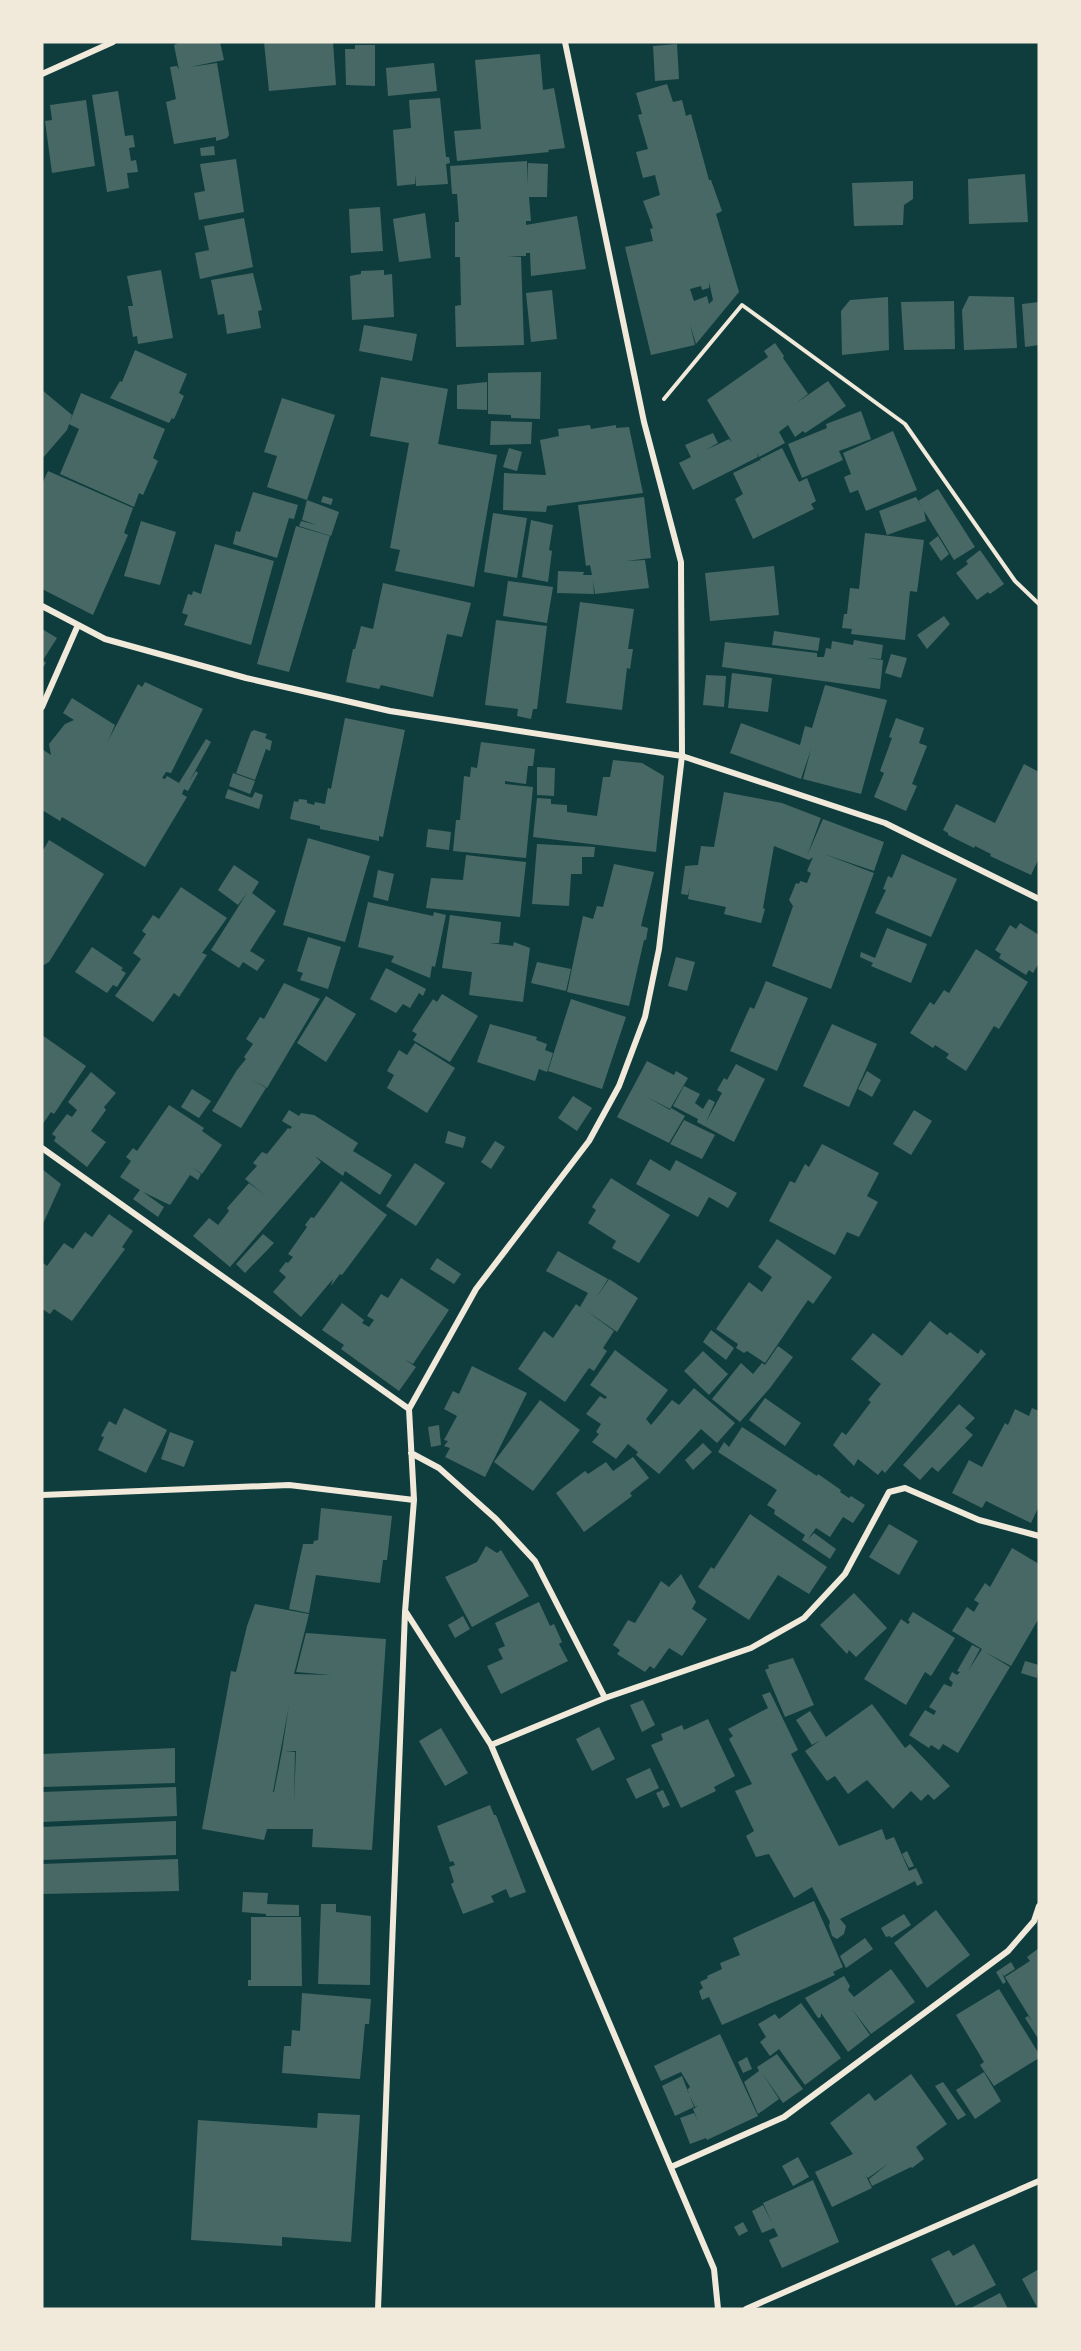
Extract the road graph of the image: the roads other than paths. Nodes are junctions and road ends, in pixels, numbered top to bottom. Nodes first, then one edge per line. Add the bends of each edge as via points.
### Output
1 (112, 42) edge
2 (565, 42) edge
3 (42, 74) edge
4 (42, 606) edge
5 (78, 625) junction
6 (42, 707) edge
7 (682, 756) junction
8 (1039, 899) edge
9 (42, 1148) edge
10 (409, 1409) junction
11 (411, 1453) junction
12 (42, 1495) edge
13 (414, 1500) junction
14 (1039, 1536) edge
15 (405, 1612) junction
16 (605, 1698) junction
17 (491, 1745) junction
18 (1039, 1906) edge
19 (671, 2167) junction
20 (1039, 2181) edge
21 (378, 2309) edge
22 (718, 2309) edge
23 (746, 2309) edge

1 - 3 street
2 - 7 street via 644,422 681,562
4 - 5 street
5 - 6 street
5 - 7 street via 105,639 246,678 390,711
7 - 8 street via 885,823
7 - 10 street via 659,949 645,1017 619,1086 589,1141 476,1289
9 - 10 street
10 - 11 street
11 - 13 street
11 - 16 street via 439,1468 496,1519 535,1562
12 - 13 street via 289,1485
13 - 15 street
14 - 16 street via 979,1520 904,1488 889,1492 845,1574 804,1618 750,1648
15 - 17 street
15 - 21 street
16 - 17 street
17 - 19 street
18 - 19 street via 1034,1921 1008,1951 784,2117
19 - 22 street via 714,2269
20 - 23 street

